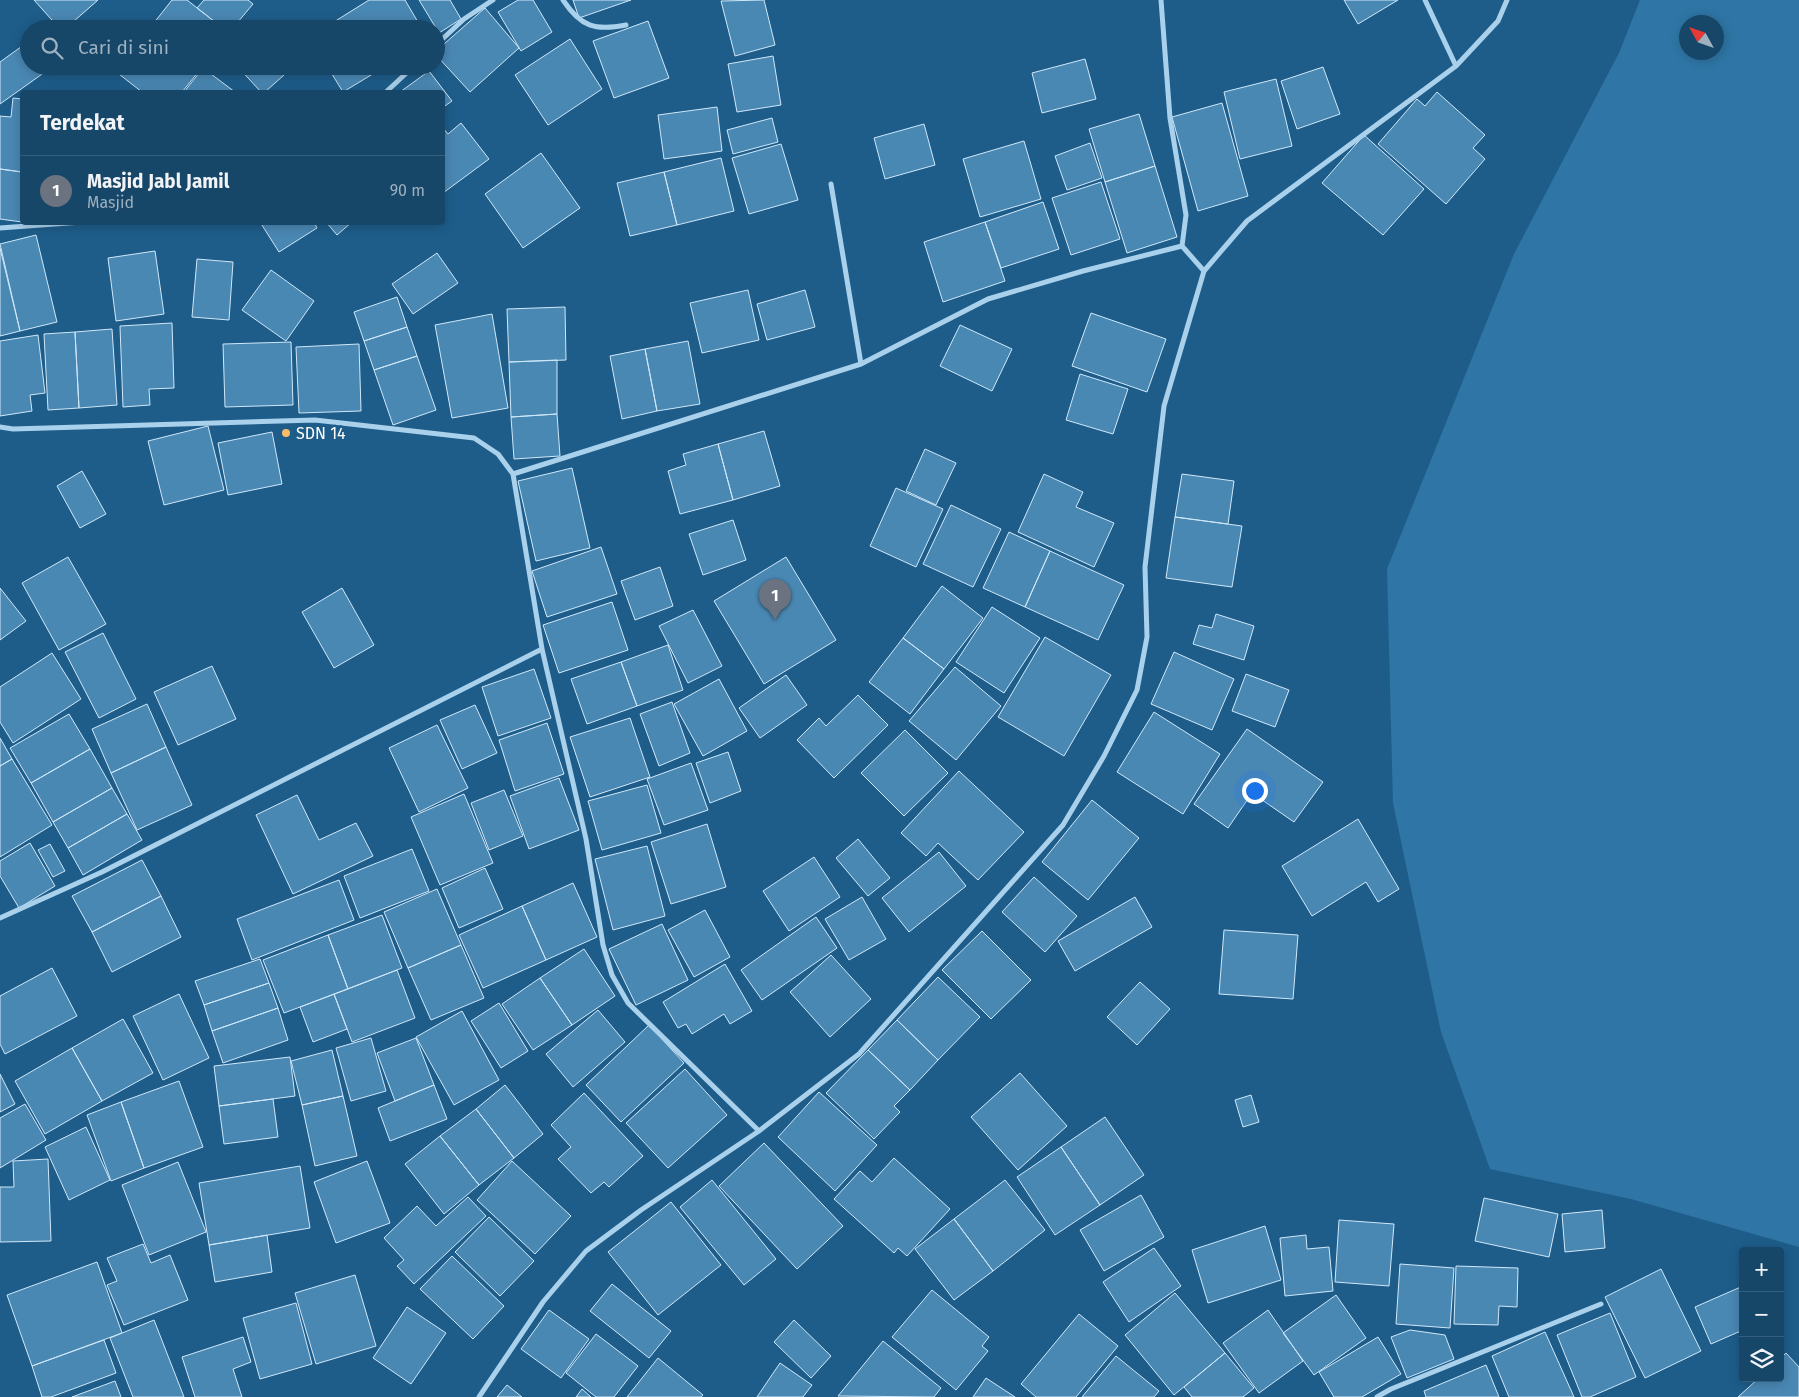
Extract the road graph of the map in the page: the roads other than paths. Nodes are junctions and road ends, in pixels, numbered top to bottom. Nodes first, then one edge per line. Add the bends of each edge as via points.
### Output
1 (493, 0) edge
2 (563, 0) edge
3 (1161, 0) edge
4 (1425, 0) edge
5 (1507, 0) edge
6 (626, 25) dead end
7 (445, 37) edge
8 (1456, 66) junction
9 (404, 75) edge
10 (388, 90) edge
11 (831, 184) dead end
12 (41, 225) edge
13 (0, 228) edge
14 (1182, 246) junction
15 (1204, 271) junction
16 (861, 364) junction
17 (0, 427) edge
18 (513, 474) junction
19 (542, 649) junction
20 (0, 918) edge
21 (759, 1130) junction
22 (1601, 1304) dead end
23 (479, 1397) edge
24 (1377, 1397) edge

1 - 7 street
2 - 6 street via 571,13 593,27 606,29
3 - 14 street via 1170,118 1186,215
4 - 8 street
5 - 8 street via 1498,21
8 - 15 street via 1247,221
9 - 10 street
11 - 16 street
12 - 13 street
14 - 15 street
14 - 16 street via 988,299
15 - 21 street via 1164,406 1145,567 1147,637 1137,690 1104,756 1063,824 859,1054
16 - 18 street
17 - 18 street via 13,430 315,420 474,438 498,454
18 - 19 street
19 - 20 street via 102,872
19 - 21 street via 586,839 603,945 612,975 628,1003
21 - 23 street via 586,1251 543,1302
22 - 24 street

